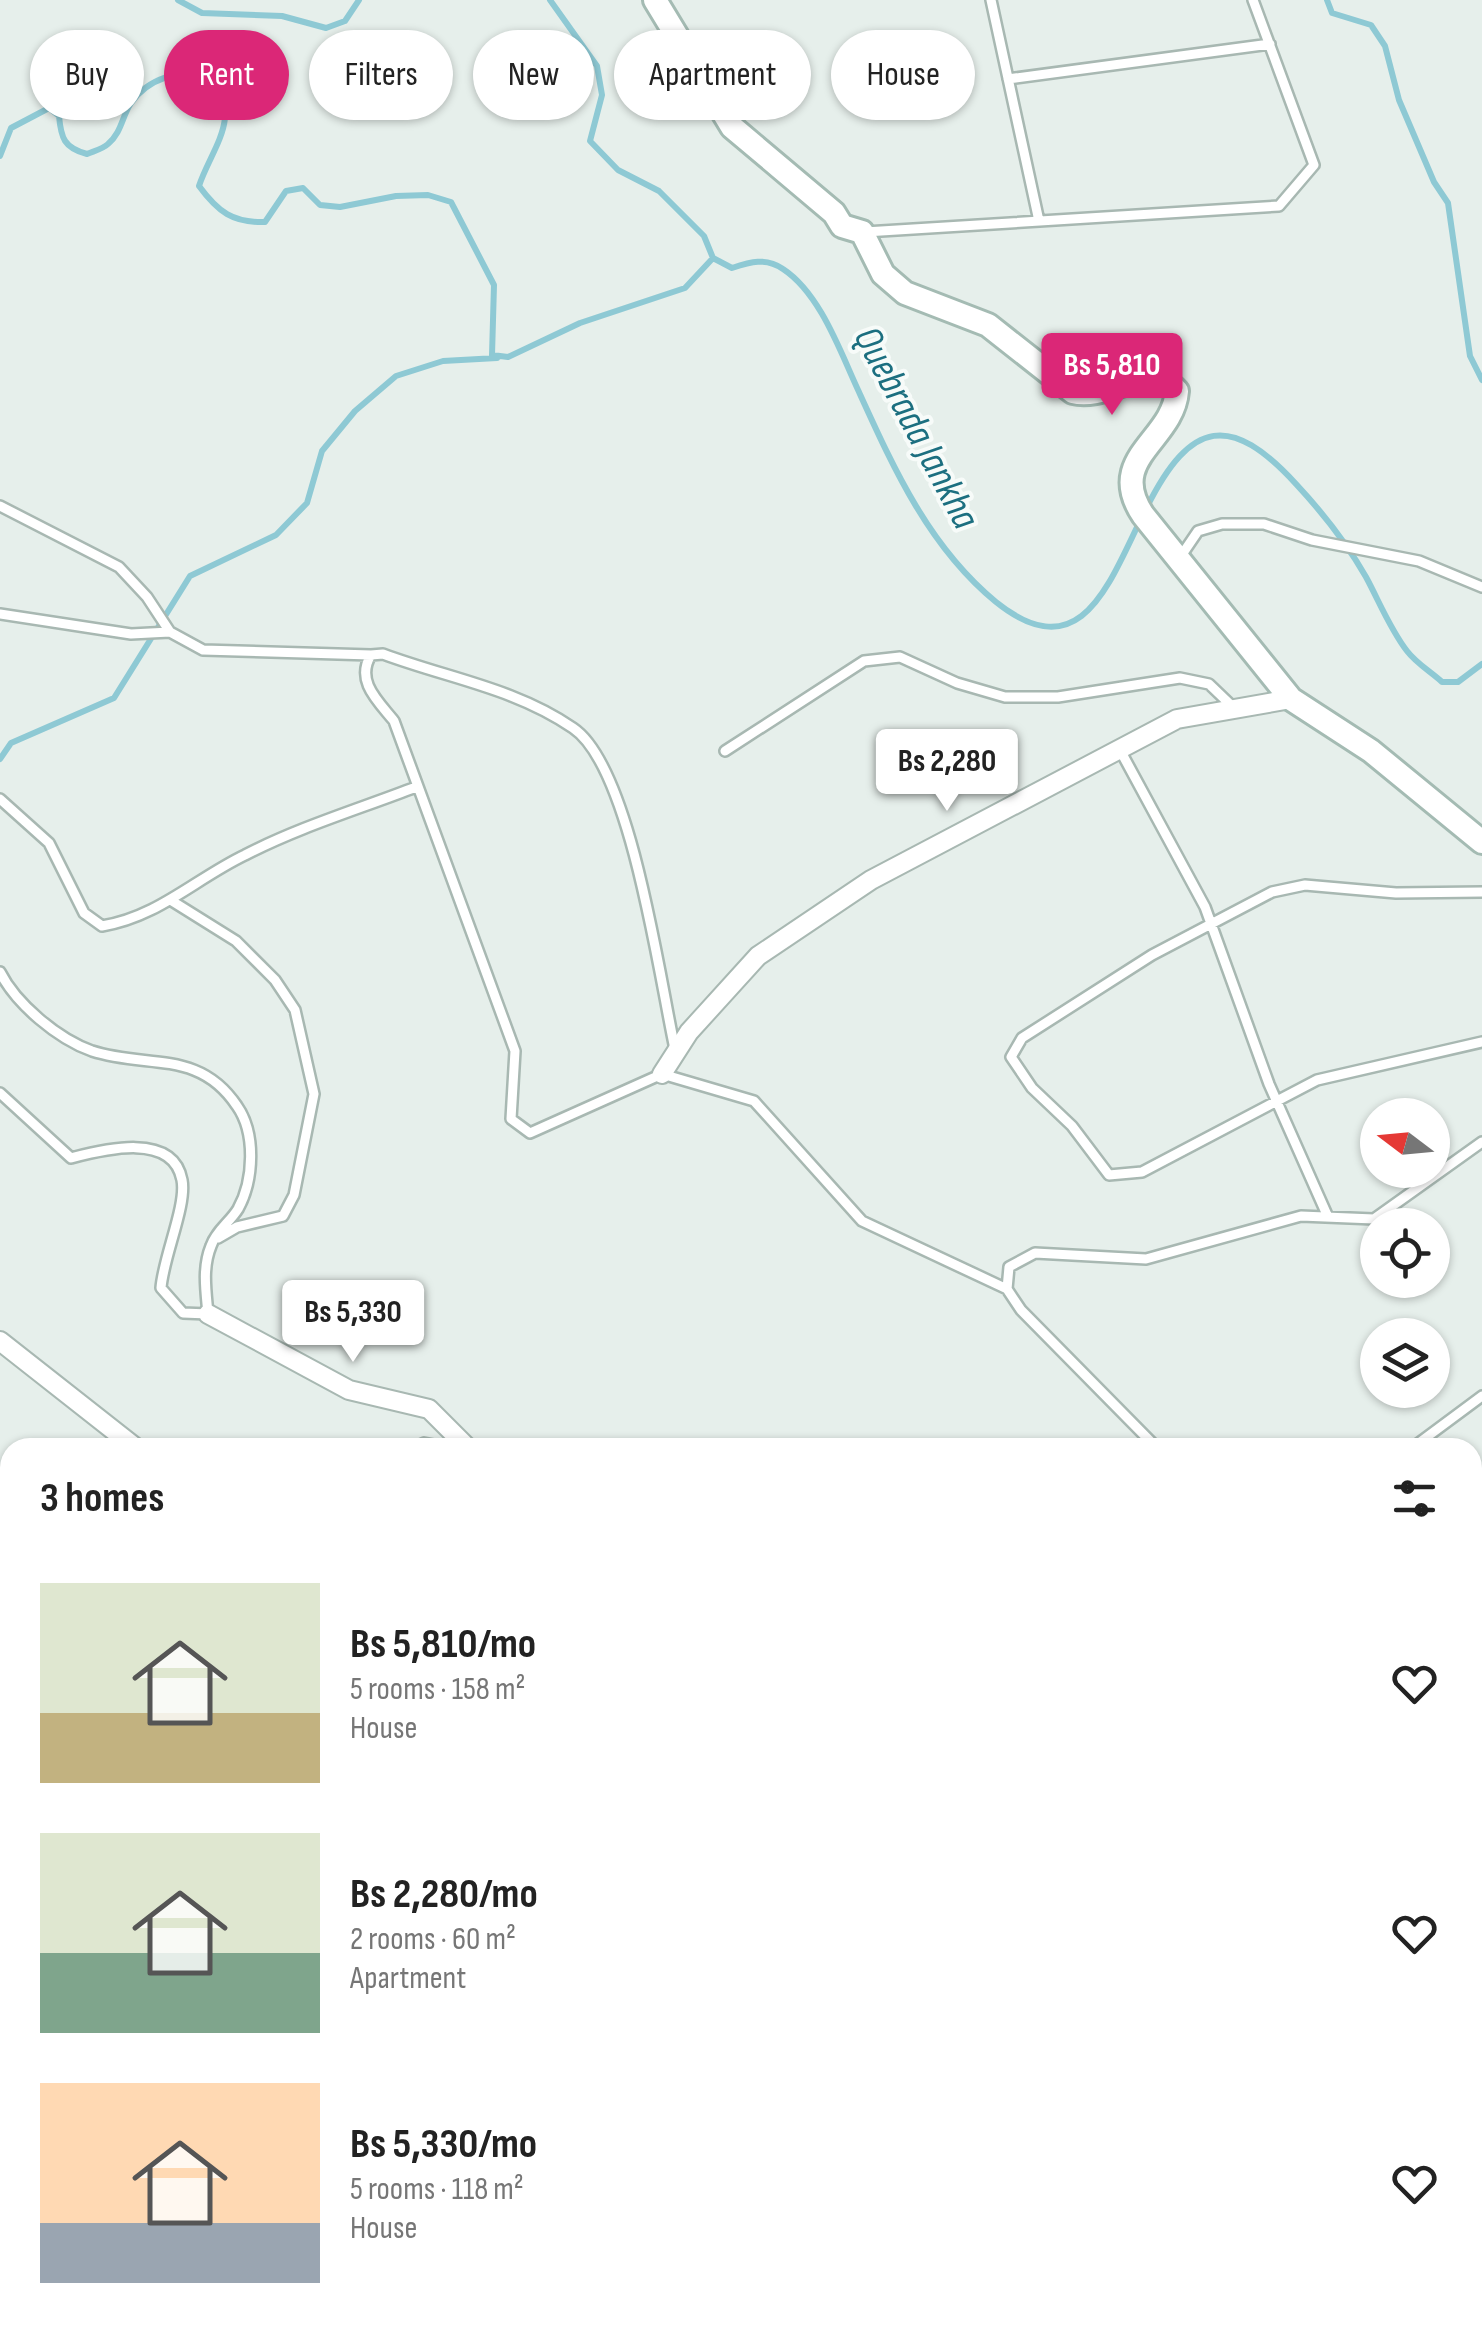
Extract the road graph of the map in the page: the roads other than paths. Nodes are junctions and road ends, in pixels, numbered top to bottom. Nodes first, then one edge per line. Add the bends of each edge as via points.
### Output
1 (655, 0) edge
2 (991, 0) edge
3 (1253, 0) edge
4 (1270, 44) junction
5 (1008, 79) junction
6 (1039, 221) junction
7 (862, 232) junction
8 (0, 506) edge
9 (1179, 558) junction
10 (1482, 586) edge
11 (0, 614) edge
12 (170, 632) junction
13 (371, 655) junction
14 (1291, 699) junction
15 (1234, 708) junction
16 (1120, 748) junction
17 (725, 751) dead end
18 (416, 787) junction
19 (0, 799) edge
20 (1482, 842) edge
21 (1482, 892) edge
22 (172, 901) junction
23 (1211, 924) junction
24 (0, 972) edge
25 (1482, 1042) edge
26 (675, 1051) junction
27 (662, 1074) junction
28 (0, 1093) edge
29 (1276, 1100) junction
30 (0, 1106) edge
31 (15, 1110) junction
32 (1482, 1142) edge
33 (1328, 1217) junction
34 (212, 1242) junction
35 (1007, 1290) junction
36 (208, 1314) junction
37 (2, 1348) edge
38 (1482, 1396) edge
39 (123, 1438) edge
40 (458, 1438) edge
41 (1148, 1438) edge
42 (1425, 1438) edge

1 - 7 street via 732,127 842,226
2 - 5 lane
3 - 4 lane
4 - 5 lane
4 - 6 lane via 1314,166 1279,206
5 - 6 lane
6 - 7 lane
7 - 9 street via 884,274 906,293 988,325 1073,392 1103,393 1150,378 1177,390 1173,410 1139,458 1130,486 1143,515
8 - 12 lane via 120,567
9 - 10 lane via 1198,531 1264,524 1419,561
9 - 14 street
11 - 12 lane via 131,634
12 - 13 lane via 203,650
13 - 18 lane via 364,668 368,688 394,721
13 - 26 lane via 484,684 576,729 600,755 624,822
14 - 15 street
14 - 20 street via 1371,751
15 - 16 street via 1177,719
15 - 17 lane via 1209,684 1180,678 1058,697 1006,696 900,657 864,661
16 - 23 lane
16 - 26 street via 871,880 758,956
18 - 22 lane via 268,843
18 - 27 lane via 515,1051 512,1119 530,1133
19 - 22 lane via 49,844 84,913 102,926 135,921
21 - 23 lane via 1304,885 1272,892
22 - 34 lane via 236,941 275,980 296,1010 314,1094 294,1195 283,1216 237,1227
23 - 29 lane
23 - 29 lane via 1022,1038 1011,1057 1108,1174 1142,1172
24 - 34 lane via 24,1004 92,1050 186,1065 220,1082 251,1137 239,1208
25 - 29 lane via 1317,1080
26 - 27 street
27 - 35 lane via 754,1101 862,1221
28 - 31 lane
29 - 33 lane
30 - 31 lane
31 - 36 lane via 71,1158 131,1148 154,1149 174,1162 183,1181 161,1288 183,1313
32 - 33 lane via 1374,1219
33 - 35 lane via 1243,1228 1146,1260 1035,1253 1008,1266
34 - 36 lane via 205,1268
35 - 41 lane
36 - 40 street via 350,1390 429,1409
37 - 39 street
38 - 42 lane

